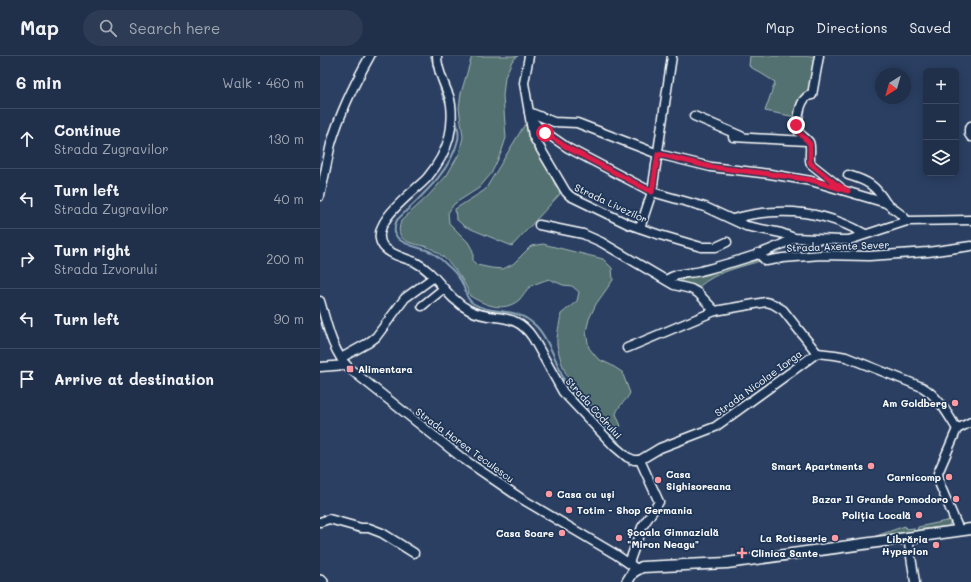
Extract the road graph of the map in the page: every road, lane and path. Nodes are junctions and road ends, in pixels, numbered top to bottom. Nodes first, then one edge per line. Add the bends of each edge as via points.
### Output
1 (370, 56) edge
2 (437, 56) edge
3 (529, 56) edge
4 (672, 56) edge
5 (819, 56) edge
6 (530, 116) junction
7 (694, 116) dead end
8 (971, 126) edge
9 (733, 136) dead end
10 (743, 137) junction
11 (971, 137) edge
12 (808, 142) junction
13 (658, 154) junction
14 (848, 175) dead end
15 (848, 191) junction
16 (652, 192) junction
17 (320, 196) edge
18 (886, 203) junction
19 (732, 219) junction
20 (971, 220) edge
21 (908, 221) junction
22 (538, 224) dead end
23 (640, 228) junction
24 (865, 234) junction
25 (794, 238) junction
26 (727, 242) dead end
27 (971, 246) edge
28 (758, 253) junction
29 (434, 277) junction
30 (666, 280) junction
31 (443, 289) junction
32 (320, 301) edge
33 (422, 306) dead end
34 (715, 311) junction
35 (627, 348) dead end
36 (816, 353) junction
37 (343, 362) junction
38 (320, 367) edge
39 (971, 422) edge
40 (957, 429) junction
41 (640, 460) junction
42 (320, 522) edge
43 (971, 529) edge
44 (959, 530) junction
45 (908, 538) junction
46 (414, 553) dead end
47 (633, 566) junction
48 (627, 582) edge
49 (915, 582) edge

1 - 17 street via 341,115 331,145
2 - 29 street, Strada Codrului via 439,70 450,98 449,138 438,163 386,219 380,231 381,243 387,250 423,267
3 - 6 street, Strada Livezilor via 524,83
4 - 13 street
5 - 12 street via 812,95 803,100 796,125 799,133
6 - 13 street via 554,122 578,123
6 - 16 street via 538,128 568,148
6 - 23 street, Strada Livezilor via 535,141 566,192
7 - 10 street
8 - 11 street
9 - 10 street
10 - 12 street
12 - 15 street via 811,164
13 - 15 street via 711,167 811,180
13 - 16 street
14 - 18 street via 869,182
15 - 18 street
16 - 19 street via 705,207
16 - 23 street
18 - 21 street
19 - 24 street via 754,213 798,211 833,219
19 - 25 street via 746,226
20 - 21 street
21 - 24 street
22 - 30 street via 583,234
23 - 26 street, Strada Livezilor via 701,247 716,247
24 - 25 street via 849,240
25 - 28 street
27 - 28 street, Strada Axente Sever via 928,252 869,256 814,255 766,261
28 - 30 street via 699,271 671,276
29 - 31 street, Strada Codrului
29 - 37 street via 406,298 376,337
30 - 34 street via 698,293
31 - 33 street
31 - 41 street, Strada Codrului via 460,305 480,315 514,320 522,324 528,330 563,392 614,446 628,457
32 - 37 street, Strada Horea Teculescu
34 - 35 street
34 - 36 street via 766,302 773,304 783,310
36 - 40 street via 846,357 922,387 939,401
36 - 41 street, Strada Nicolae Iorga via 715,427 660,448
37 - 38 street
37 - 47 street, Strada Horea Teculescu via 462,458 522,499
39 - 40 street
40 - 44 street via 938,473 940,485
41 - 47 street via 659,502 642,527
42 - 46 street via 329,519 369,528
43 - 44 main road
44 - 45 main road
45 - 47 main road via 727,563
45 - 49 street
47 - 48 main road

